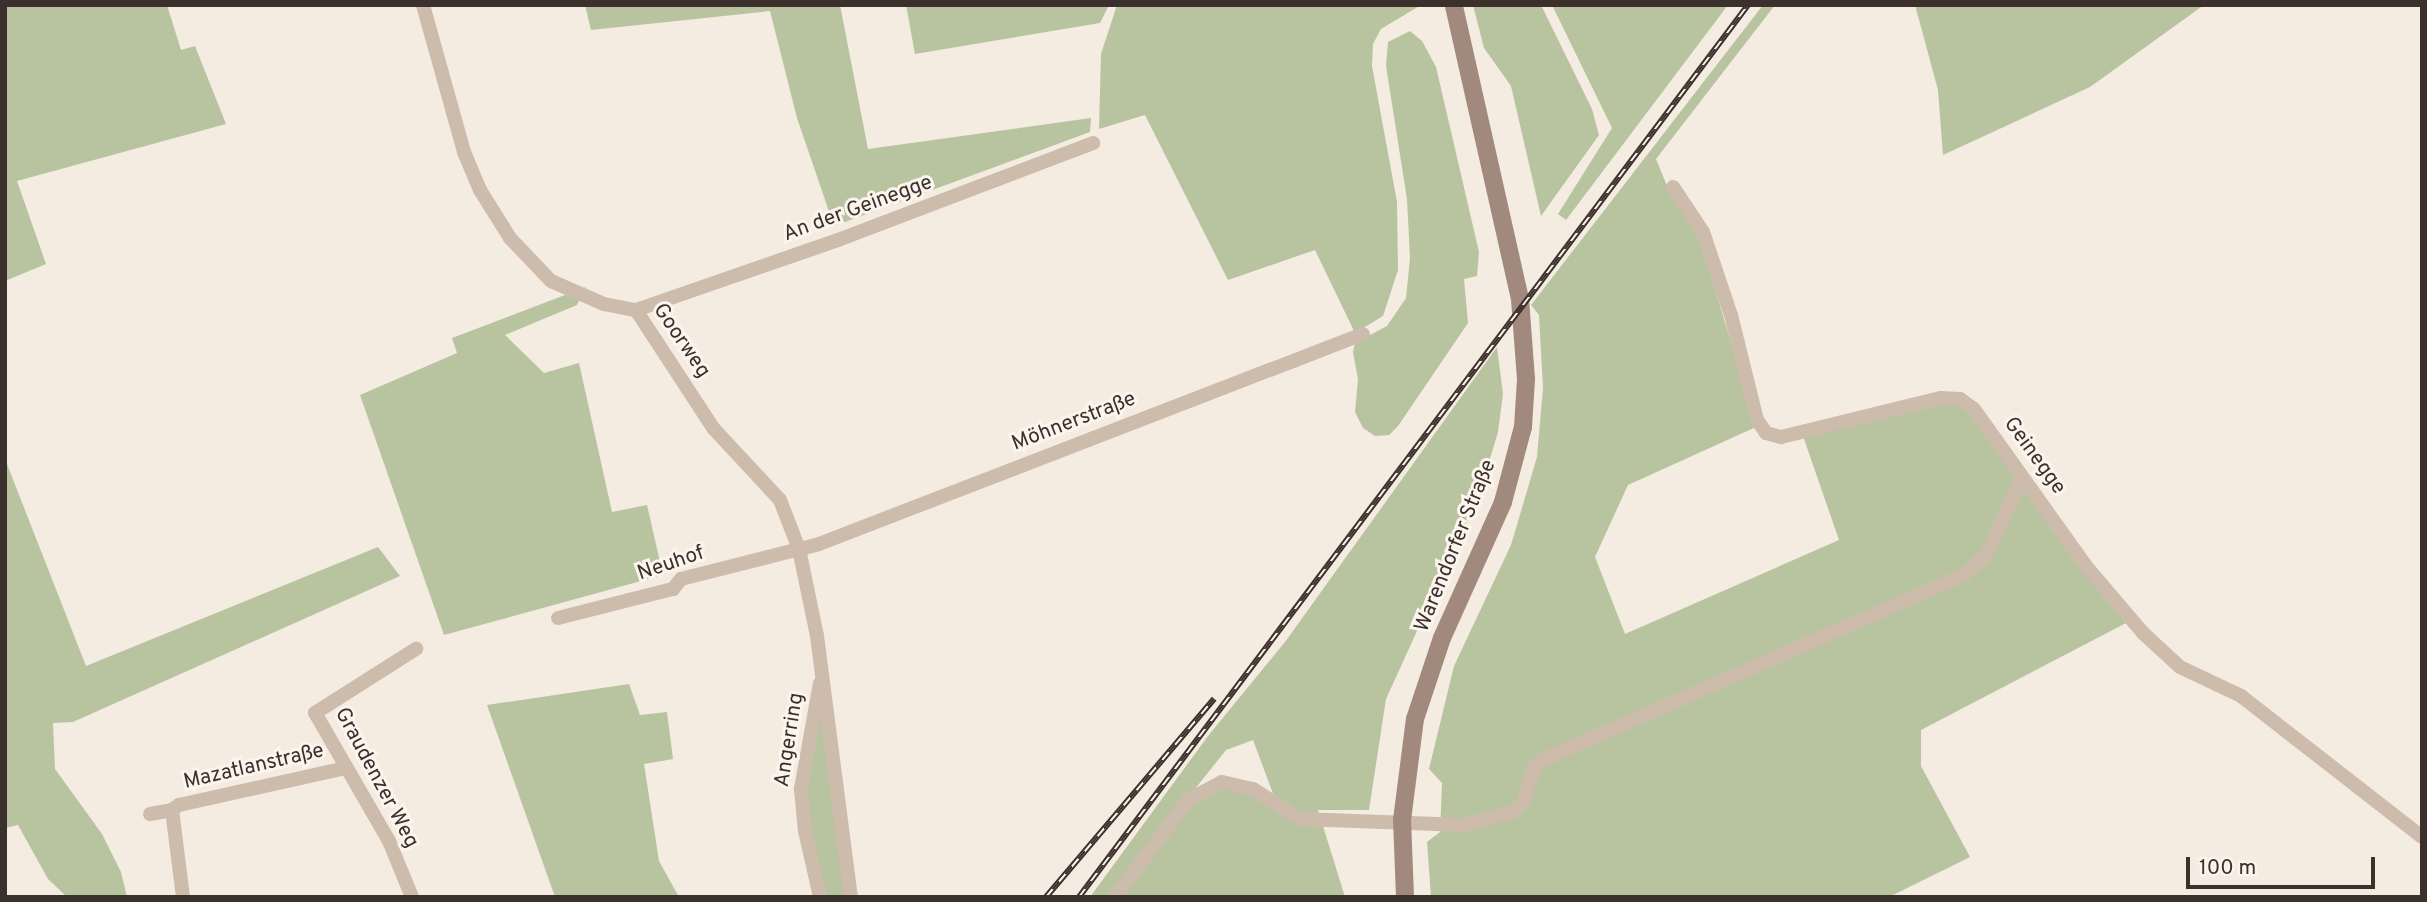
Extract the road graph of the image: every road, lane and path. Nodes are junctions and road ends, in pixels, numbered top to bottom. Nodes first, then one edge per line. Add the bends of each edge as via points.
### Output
1 (423, 5) edge
2 (1454, 5) edge
3 (1093, 143) dead end
4 (1673, 187) dead end
5 (636, 310) junction
6 (1363, 334) dead end
7 (2022, 478) junction
8 (2039, 497) junction
9 (2011, 503) junction
10 (799, 549) junction
11 (558, 618) dead end
12 (416, 649) dead end
13 (822, 672) junction
14 (346, 768) junction
15 (172, 810) junction
16 (150, 814) dead end
17 (1402, 820) junction
18 (2422, 837) edge
19 (183, 897) edge
20 (412, 897) edge
21 (820, 897) edge
22 (851, 897) edge
23 (1115, 897) edge
24 (1405, 897) edge

1 - 5 street, Goorweg via 464,152 480,190 510,238 551,281 604,304
2 - 17 street, Warendorfer Straße via 1520,299 1526,379 1523,427 1503,502 1442,638 1415,719
3 - 5 street, An der Geinegge via 838,240
4 - 7 street, Geinegge via 1703,232 1731,314 1757,420 1766,433 1781,437 1941,398 1960,399 1975,409
5 - 10 street, Goorweg via 714,429 780,500
6 - 10 street, Möhnerstraße
7 - 8 street, Geinegge
7 - 9 street
8 - 9 street
8 - 18 street, Geinegge via 2094,576 2143,633 2180,667 2241,696
9 - 17 street via 1986,555 1965,574 1542,760 1534,767 1522,803 1513,812 1464,825
10 - 11 street, Neuhof via 681,579 673,589
10 - 13 street, Angerring
12 - 14 street, Graudenzer Weg via 318,707 317,719
13 - 21 street, Angerring via 801,789
13 - 22 street, Angerring
14 - 15 street, Mazatlanstraße
14 - 20 street, Graudenzer Weg via 389,841
15 - 16 street, Mazatlanstraße
15 - 19 street, Mazatlanstraße
17 - 23 street via 1300,819 1235,782 1209,785 1188,800
17 - 24 street, Warendorfer Straße

